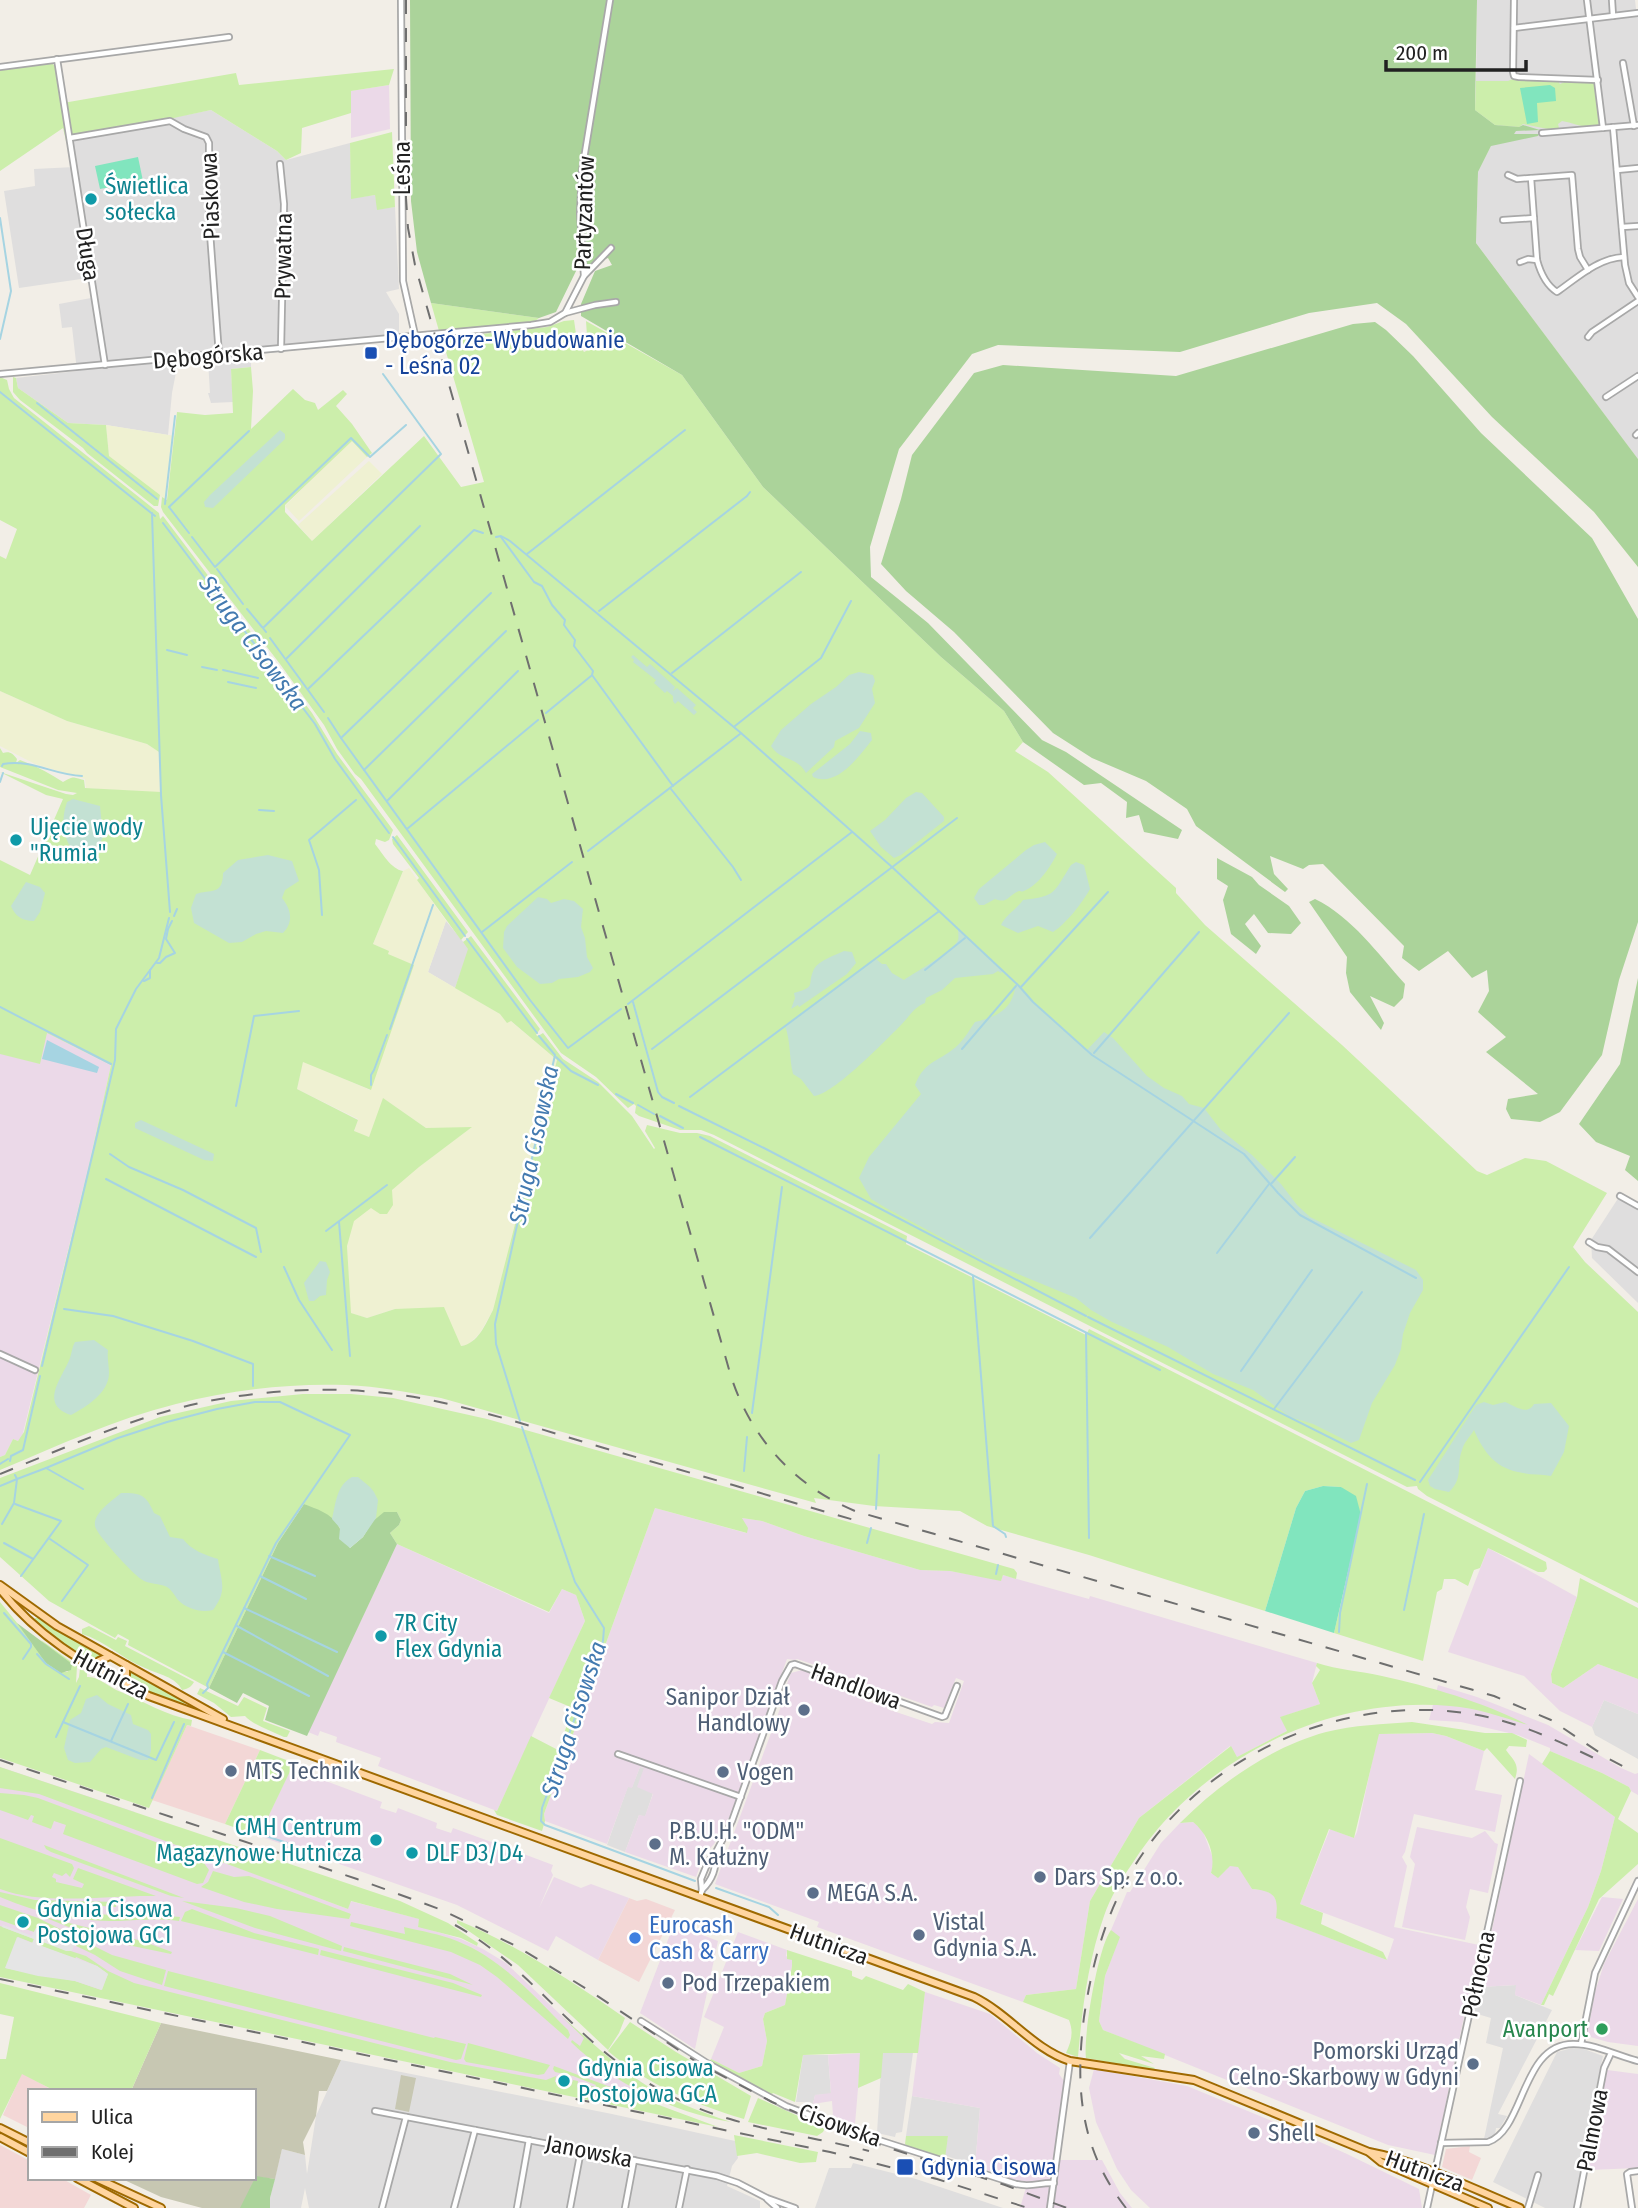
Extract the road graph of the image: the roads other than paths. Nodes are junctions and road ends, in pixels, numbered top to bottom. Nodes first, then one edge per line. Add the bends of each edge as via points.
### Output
1 (401, 0) edge
2 (610, 0) edge
3 (1514, 0) edge
4 (1587, 0) edge
5 (1612, 0) edge
6 (1638, 13) edge
7 (1613, 16) junction
8 (1590, 19) junction
9 (1514, 28) junction
10 (229, 37) dead end
11 (57, 60) junction
12 (1623, 63) dead end
13 (0, 67) edge
14 (1598, 80) junction
15 (1636, 125) edge
16 (1614, 127) junction
17 (1603, 128) junction
18 (1542, 132) dead end
19 (70, 138) junction
20 (281, 164) dead end
21 (1638, 168) edge
22 (1617, 170) junction
23 (1508, 175) dead end
24 (1531, 178) junction
25 (1534, 218) junction
26 (1503, 220) dead end
27 (1638, 226) edge
28 (1622, 227) junction
29 (611, 248) dead end
30 (1624, 257) junction
31 (1536, 260) junction
32 (1520, 262) dead end
33 (1588, 270) junction
34 (584, 276) junction
35 (1638, 299) edge
36 (616, 302) dead end
37 (565, 313) junction
38 (415, 335) junction
39 (1588, 337) dead end
40 (281, 349) junction
41 (219, 355) junction
42 (105, 365) junction
43 (0, 374) edge
44 (1638, 376) edge
45 (1606, 397) dead end
46 (1620, 1196) dead end
47 (1638, 1206) edge
48 (1589, 1242) dead end
49 (1638, 1272) edge
50 (0, 1354) edge
51 (35, 1370) dead end
52 (0, 1587) edge
53 (37, 1612) junction
54 (29, 1619) junction
55 (110, 1656) junction
56 (126, 1665) junction
57 (94, 1668) junction
58 (122, 1684) junction
59 (957, 1686) dead end
60 (189, 1701) junction
61 (185, 1710) junction
62 (240, 1729) junction
63 (618, 1754) dead end
64 (1520, 1782) dead end
65 (741, 1797) junction
66 (715, 1854) junction
67 (1638, 1881) edge
68 (701, 1894) junction
69 (641, 2021) dead end
70 (1581, 2044) junction
71 (1611, 2053) junction
72 (1070, 2061) junction
73 (1638, 2061) edge
74 (375, 2111) dead end
75 (406, 2117) junction
76 (0, 2128) edge
77 (475, 2130) junction
78 (0, 2137) edge
79 (529, 2140) junction
80 (28, 2142) edge
81 (1441, 2143) junction
82 (582, 2150) junction
83 (28, 2152) edge
84 (1368, 2152) junction
85 (634, 2160) junction
86 (687, 2169) junction
87 (1638, 2171) edge
88 (1434, 2173) junction
89 (1538, 2175) dead end
90 (80, 2180) edge
91 (100, 2180) edge
92 (1054, 2183) junction
93 (1432, 2185) junction
94 (1491, 2196) junction
95 (767, 2198) junction
96 (1474, 2205) edge
97 (124, 2206) edge
98 (134, 2208) edge
99 (161, 2208) edge
100 (382, 2208) edge
101 (454, 2208) edge
102 (517, 2208) edge
103 (570, 2208) edge
104 (625, 2208) edge
105 (679, 2208) edge
106 (777, 2208) edge
107 (795, 2208) edge
108 (1050, 2208) edge
109 (1427, 2208) edge
110 (1487, 2208) edge
111 (1520, 2208) edge
112 (1528, 2208) edge
113 (1577, 2208) edge
114 (1633, 2208) edge

1 - 38 street, Leśna via 402,281
2 - 34 street, Partyzantów via 582,171
3 - 9 street
4 - 8 street
5 - 7 street
6 - 7 street
7 - 8 street
8 - 9 street
8 - 14 street
9 - 14 street via 1514,76
10 - 11 street
11 - 13 street
11 - 19 street, Długa
12 - 15 street
14 - 17 street
15 - 16 street
16 - 17 street
16 - 22 street
17 - 18 street
19 - 41 street, Piaskowa via 170,121 206,137
19 - 42 street, Długa
20 - 40 street, Prywatna
21 - 22 street
22 - 28 street
23 - 24 street
24 - 25 street
24 - 33 street via 1572,175 1578,249
25 - 26 street
25 - 31 street
27 - 28 street
28 - 30 street
29 - 34 street
30 - 33 street via 1607,259
30 - 35 street
31 - 32 street
31 - 33 street via 1557,292
34 - 37 street, Partyzantów
35 - 39 street
36 - 37 street
37 - 38 street via 538,324
38 - 40 street, Dębogórska
40 - 41 street, Dębogórska
41 - 42 street, Dębogórska
42 - 43 street, Dębogórska
44 - 45 street
46 - 47 street
48 - 49 street via 1608,1249
50 - 51 street
52 - 53 main road, Hutnicza
52 - 54 main road, Hutnicza
53 - 54 main road
53 - 55 main road, Hutnicza
54 - 57 main road, Hutnicza
55 - 56 main road, Hutnicza
55 - 57 main road
56 - 58 main road
56 - 60 main road, Hutnicza
57 - 58 main road, Hutnicza
58 - 61 main road, Hutnicza
59 - 65 street, Handlowa via 942,1717 791,1665
60 - 61 main road
60 - 62 main road, Hutnicza
61 - 62 main road, Hutnicza
62 - 68 main road, Hutnicza
63 - 65 street
64 - 81 street, Północna
65 - 66 street, Handlowa
66 - 68 street, Handlowa via 701,1880
66 - 68 street, Handlowa via 710,1883
67 - 70 street via 1595,1973
68 - 72 main road, Hutnicza via 974,1997 1051,2053
69 - 92 street, Cisowska via 786,2106 1016,2184
70 - 71 street
70 - 81 street via 1558,2046 1543,2057 1495,2139
71 - 73 street
71 - 113 street, Palmowa via 1604,2068
72 - 84 main road, Hutnicza via 1194,2080
72 - 92 street
74 - 75 street, Janowska
75 - 77 street, Janowska
75 - 100 street
76 - 80 main road
77 - 79 street, Janowska
77 - 101 street
78 - 83 main road
79 - 82 street, Janowska
79 - 102 street
81 - 88 street, Północna
82 - 85 street, Janowska
82 - 103 street
84 - 88 main road, Hutnicza
84 - 93 main road, Hutnicza
85 - 86 street, Janowska
85 - 104 street
86 - 95 street, Janowska via 731,2180
86 - 105 street
87 - 114 street via 1627,2174
88 - 93 street, Północna
88 - 94 main road, Hutnicza
89 - 112 street
90 - 97 main road
91 - 99 main road
92 - 108 street
93 - 96 main road, Hutnicza
93 - 109 street, Północna
94 - 110 main road
94 - 111 main road, Hutnicza
95 - 106 street, Janowska
95 - 107 street, Janowska
96 - 110 main road, Hutnicza
97 - 98 main road

